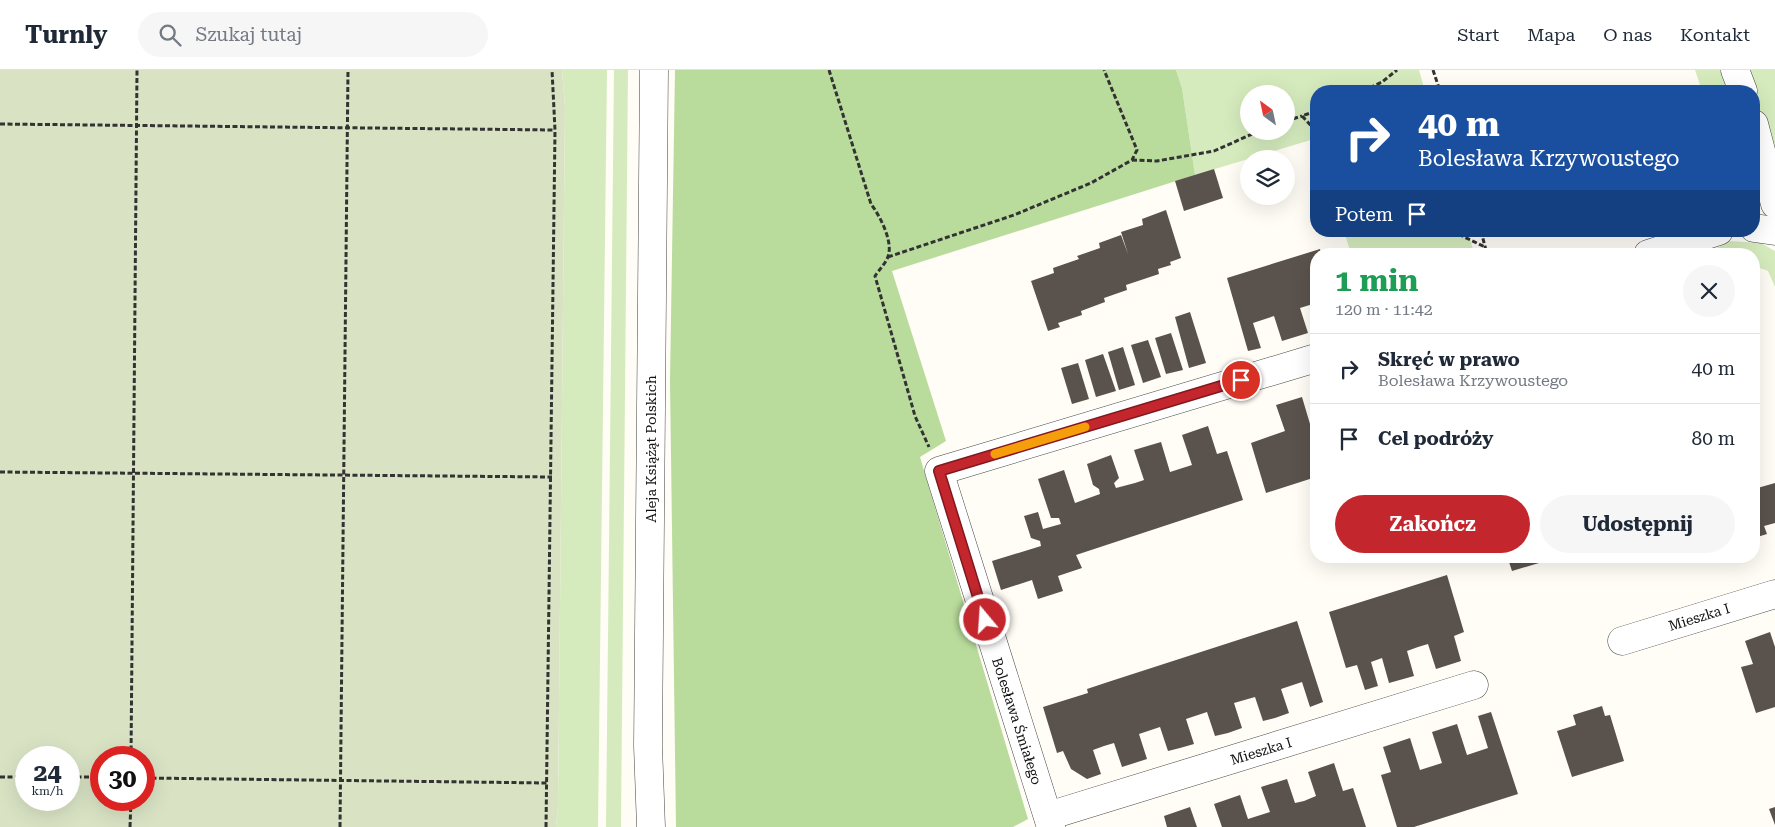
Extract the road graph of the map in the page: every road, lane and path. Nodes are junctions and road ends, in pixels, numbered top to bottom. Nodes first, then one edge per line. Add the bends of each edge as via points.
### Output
1 (137, 70) edge
2 (348, 70) edge
3 (552, 70) edge
4 (654, 70) edge
5 (829, 70) edge
6 (1104, 70) edge
7 (1397, 70) edge
8 (1433, 70) edge
9 (1735, 70) edge
10 (1376, 85) edge
11 (1438, 85) edge
12 (1741, 85) edge
13 (1310, 113) edge
14 (1302, 116) junction
15 (1295, 119) edge
16 (0, 124) edge
17 (1310, 125) edge
18 (137, 126) junction
19 (347, 127) junction
20 (554, 130) junction
21 (1240, 140) edge
22 (1760, 147) edge
23 (1132, 160) junction
24 (1775, 204) edge
25 (1760, 229) edge
26 (1775, 232) edge
27 (1464, 237) edge
28 (1482, 237) edge
29 (1700, 237) edge
30 (1485, 247) joint
31 (1667, 248) edge
32 (888, 258) junction
33 (1310, 360) edge
34 (939, 471) junction
35 (0, 472) edge
36 (134, 473) junction
37 (343, 474) junction
38 (552, 476) junction
39 (1775, 594) edge
40 (1622, 641) dead end
41 (1474, 685) dead end
42 (131, 746) edge
43 (0, 776) edge
44 (15, 777) edge
45 (155, 778) edge
46 (341, 780) junction
47 (548, 783) junction
48 (131, 811) edge
49 (1050, 822) edge
50 (130, 827) edge
51 (340, 827) edge
52 (546, 827) edge
53 (651, 827) edge

1 - 18 path
2 - 19 path
3 - 20 path
4 - 53 street, Aleja Książąt Polskich via 648,736
5 - 32 path via 871,204 882,219
6 - 23 path via 1137,150
7 - 10 path
8 - 11 path
9 - 12 street
13 - 14 path
14 - 15 path
14 - 17 path
16 - 18 path
18 - 19 path
18 - 36 path
19 - 20 path
19 - 37 path
20 - 38 path
21 - 23 path via 1214,152 1157,161
22 - 24 street
23 - 32 path via 1091,183 1014,215
25 - 26 street
27 - 30 path
28 - 30 path
29 - 31 street
32 - 34 path via 875,276 915,416
33 - 34 street
34 - 49 street, Bolesława Śmiałego
35 - 36 path
36 - 37 path
36 - 42 path
37 - 38 path
37 - 46 path
38 - 47 path
39 - 40 street, Mieszka I
41 - 49 street, Mieszka I
43 - 44 path
45 - 46 path
46 - 47 path
46 - 51 path
47 - 52 path
48 - 50 path

